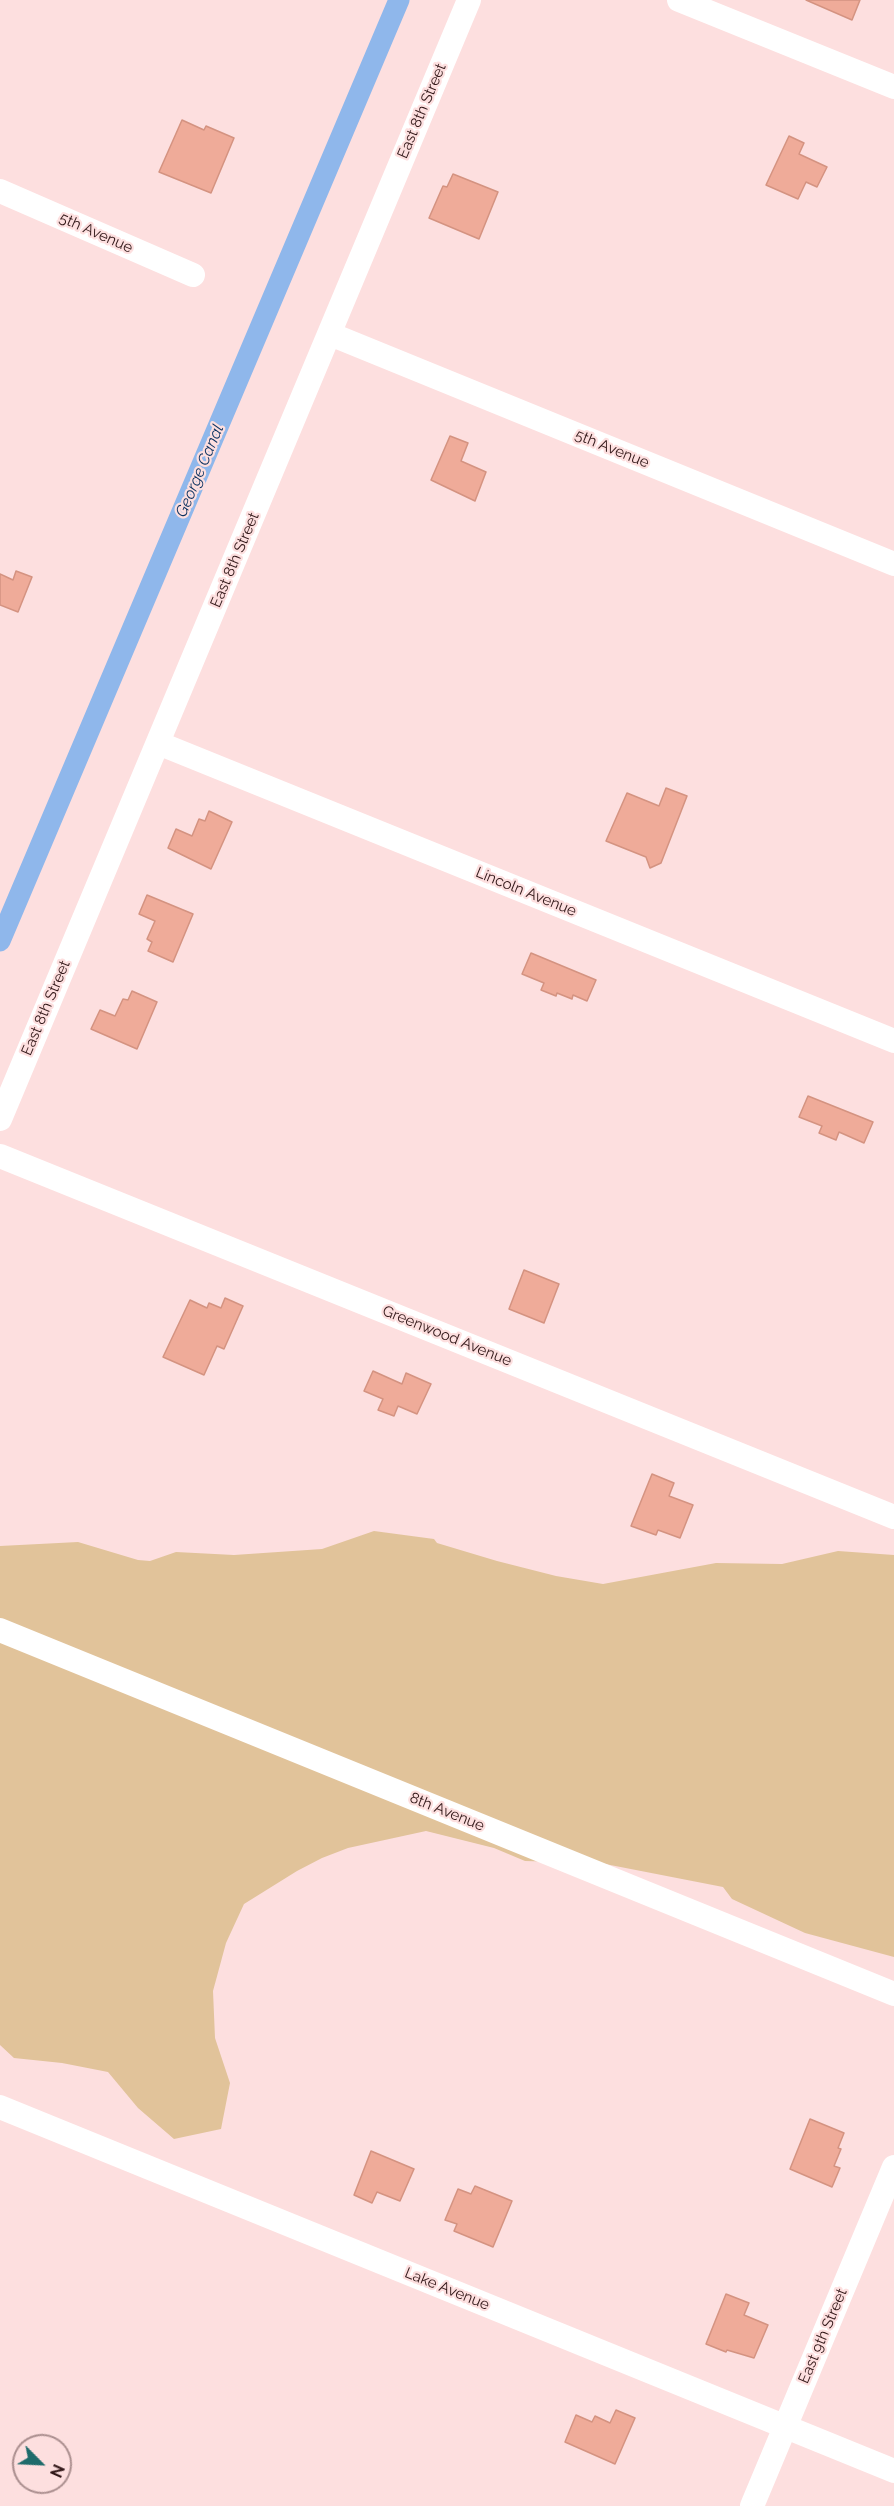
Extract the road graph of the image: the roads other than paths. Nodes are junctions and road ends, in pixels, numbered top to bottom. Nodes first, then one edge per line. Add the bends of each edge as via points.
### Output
1 (469, 0) edge
2 (679, 0) edge
3 (894, 87) edge
4 (0, 191) edge
5 (193, 275) dead end
6 (330, 334) junction
7 (894, 564) edge
8 (158, 743) junction
9 (894, 1041) edge
10 (0, 1119) edge
11 (0, 1156) edge
12 (894, 1517) edge
13 (0, 1630) edge
14 (894, 1994) edge
15 (0, 2107) edge
16 (894, 2167) edge
17 (785, 2427) junction
18 (894, 2471) edge
19 (752, 2506) edge

1 - 6 street, East 8th Street
2 - 3 street
4 - 5 street, 5th Avenue
6 - 7 street, 5th Avenue
6 - 8 street, East 8th Street
8 - 9 street, Lincoln Avenue
8 - 10 street, East 8th Street
11 - 12 street, Greenwood Avenue
13 - 14 street, 8th Avenue
15 - 17 street, Lake Avenue
16 - 17 street, East 9th Street
17 - 18 street, Lake Avenue
17 - 19 street, East 9th Street

